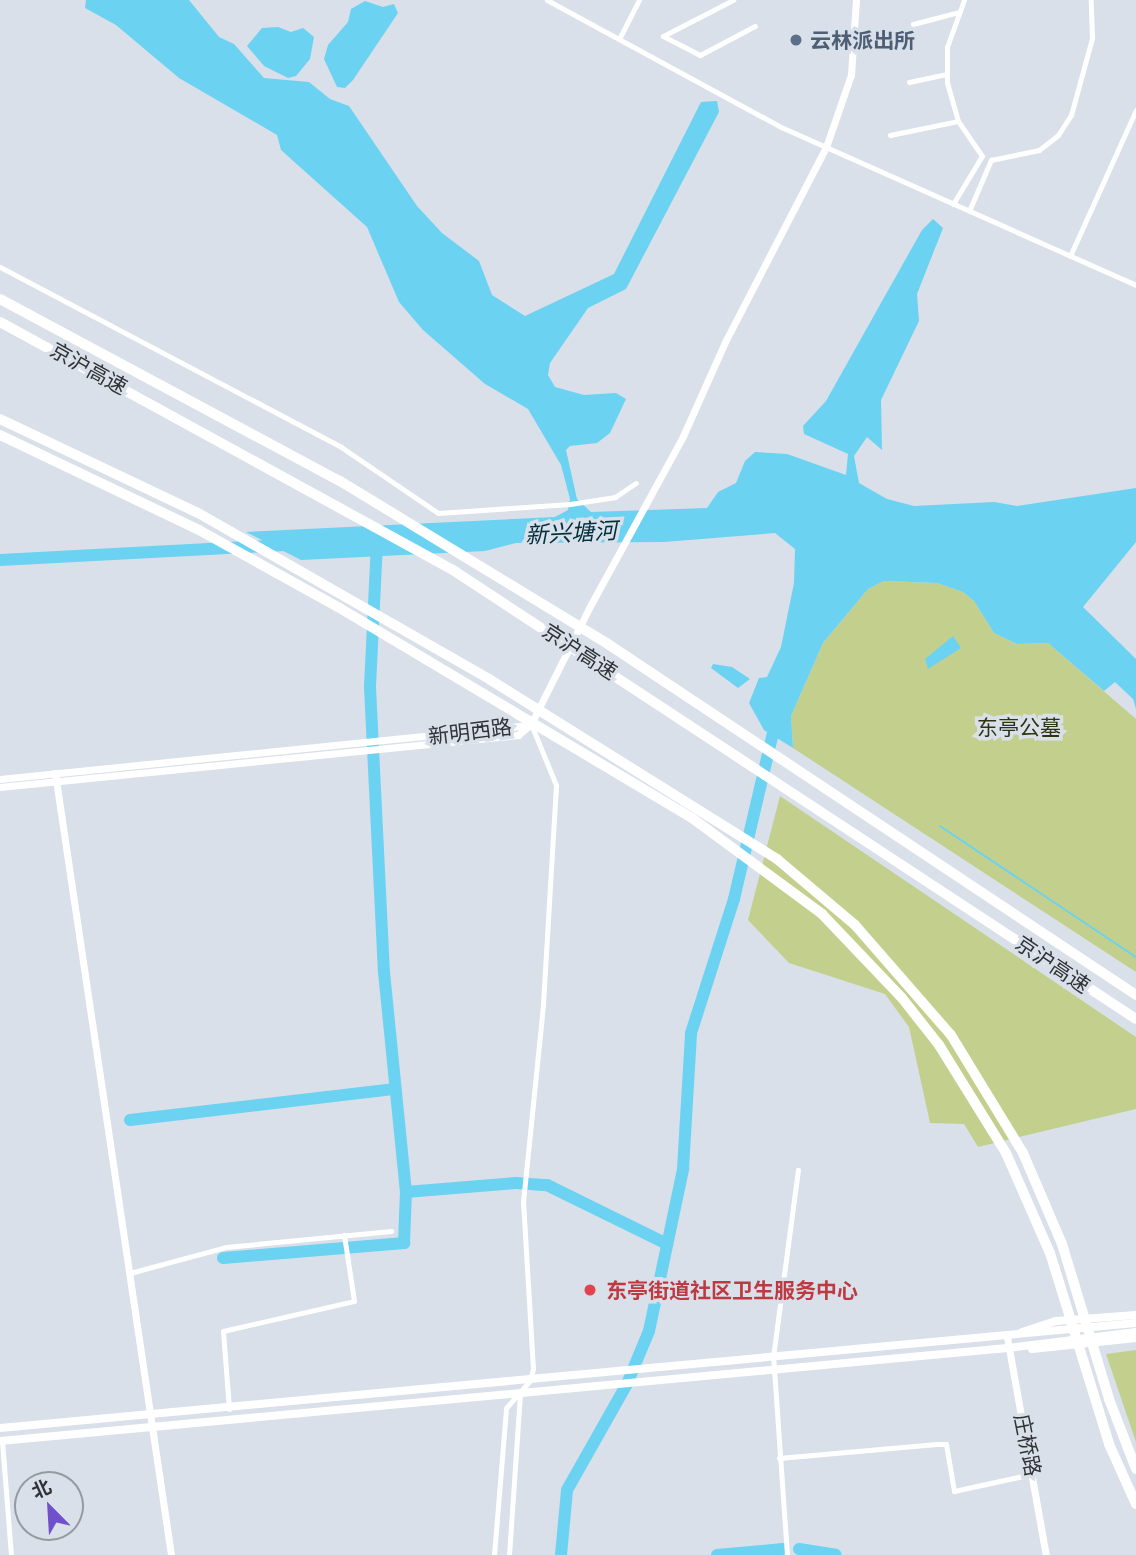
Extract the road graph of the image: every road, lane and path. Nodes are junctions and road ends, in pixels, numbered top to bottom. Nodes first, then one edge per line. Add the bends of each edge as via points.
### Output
1 (547, 0) edge
2 (639, 0) edge
3 (733, 0) edge
4 (856, 0) edge
5 (964, 0) edge
6 (1091, 0) edge
7 (959, 12) junction
8 (913, 24) dead end
9 (755, 26) dead end
10 (619, 39) junction
11 (947, 74) junction
12 (908, 82) dead end
13 (1136, 110) edge
14 (958, 121) junction
15 (890, 135) dead end
16 (826, 147) junction
17 (953, 204) junction
18 (969, 211) junction
19 (1070, 256) junction
20 (0, 267) edge
21 (1136, 285) edge
22 (0, 299) edge
23 (0, 321) edge
24 (0, 419) edge
25 (0, 435) edge
26 (635, 483) dead end
27 (531, 724) junction
28 (56, 777) junction
29 (0, 779) edge
30 (0, 787) edge
31 (1136, 995) edge
32 (1136, 1019) edge
33 (798, 1170) dead end
34 (391, 1231) dead end
35 (344, 1235) junction
36 (130, 1273) junction
37 (1136, 1315) edge
38 (1136, 1323) edge
39 (1136, 1332) edge
40 (1007, 1336) junction
41 (1136, 1338) edge
42 (1008, 1348) junction
43 (773, 1357) junction
44 (773, 1369) junction
45 (530, 1380) junction
46 (520, 1393) junction
47 (229, 1409) junction
48 (153, 1417) junction
49 (154, 1428) junction
50 (0, 1429) edge
51 (1, 1441) edge
52 (779, 1458) junction
53 (1136, 1469) edge
54 (1034, 1473) junction
55 (1136, 1504) edge
56 (11, 1555) edge
57 (171, 1555) edge
58 (494, 1555) edge
59 (509, 1555) edge
60 (787, 1555) edge
61 (1046, 1555) edge

1 - 10 street
2 - 10 street
3 - 9 street via 663,36 701,55
4 - 16 street via 852,75
5 - 7 street
6 - 18 street via 1093,38 1071,115 1058,135 1039,150 991,160
7 - 8 street
7 - 11 street via 947,47
10 - 16 street
11 - 12 street
11 - 14 street
13 - 19 street
14 - 15 street
14 - 17 street via 982,156
16 - 17 street
16 - 27 street via 649,504 589,608
17 - 18 street
18 - 19 street
19 - 21 street
20 - 26 street via 306,427 439,513 570,504 615,497
22 - 31 highway, 京沪高速 via 340,481 608,644
23 - 32 highway, 京沪高速 via 329,498 597,661
24 - 53 highway via 200,514 344,594 682,796 777,859 855,925 951,1035 1023,1153 1045,1201
25 - 55 highway via 199,530 338,607 692,818 769,872 860,952 939,1045 976,1099 1030,1206
27 - 28 street, 新明西路
27 - 45 street via 556,785 543,1004 524,1170
28 - 29 street, 新明西路
28 - 30 street, 新明西路
28 - 36 street
33 - 43 street
34 - 35 street
35 - 36 street via 226,1247
35 - 47 street via 354,1301 223,1331
36 - 48 street
37 - 40 main road via 1056,1321
38 - 40 main road
39 - 42 main road
40 - 42 street, 庄桥路
40 - 43 main road
41 - 42 main road via 1043,1350
42 - 44 main road
42 - 54 street, 庄桥路
43 - 44 street
43 - 45 main road
44 - 46 main road
44 - 52 street
45 - 46 street
45 - 47 main road
46 - 49 main road
46 - 58 street via 506,1408
46 - 59 street
47 - 48 main road
48 - 49 street
48 - 50 main road
49 - 51 main road
49 - 57 street
51 - 56 street
52 - 54 street via 946,1444 954,1491
52 - 60 street
54 - 61 street, 庄桥路

